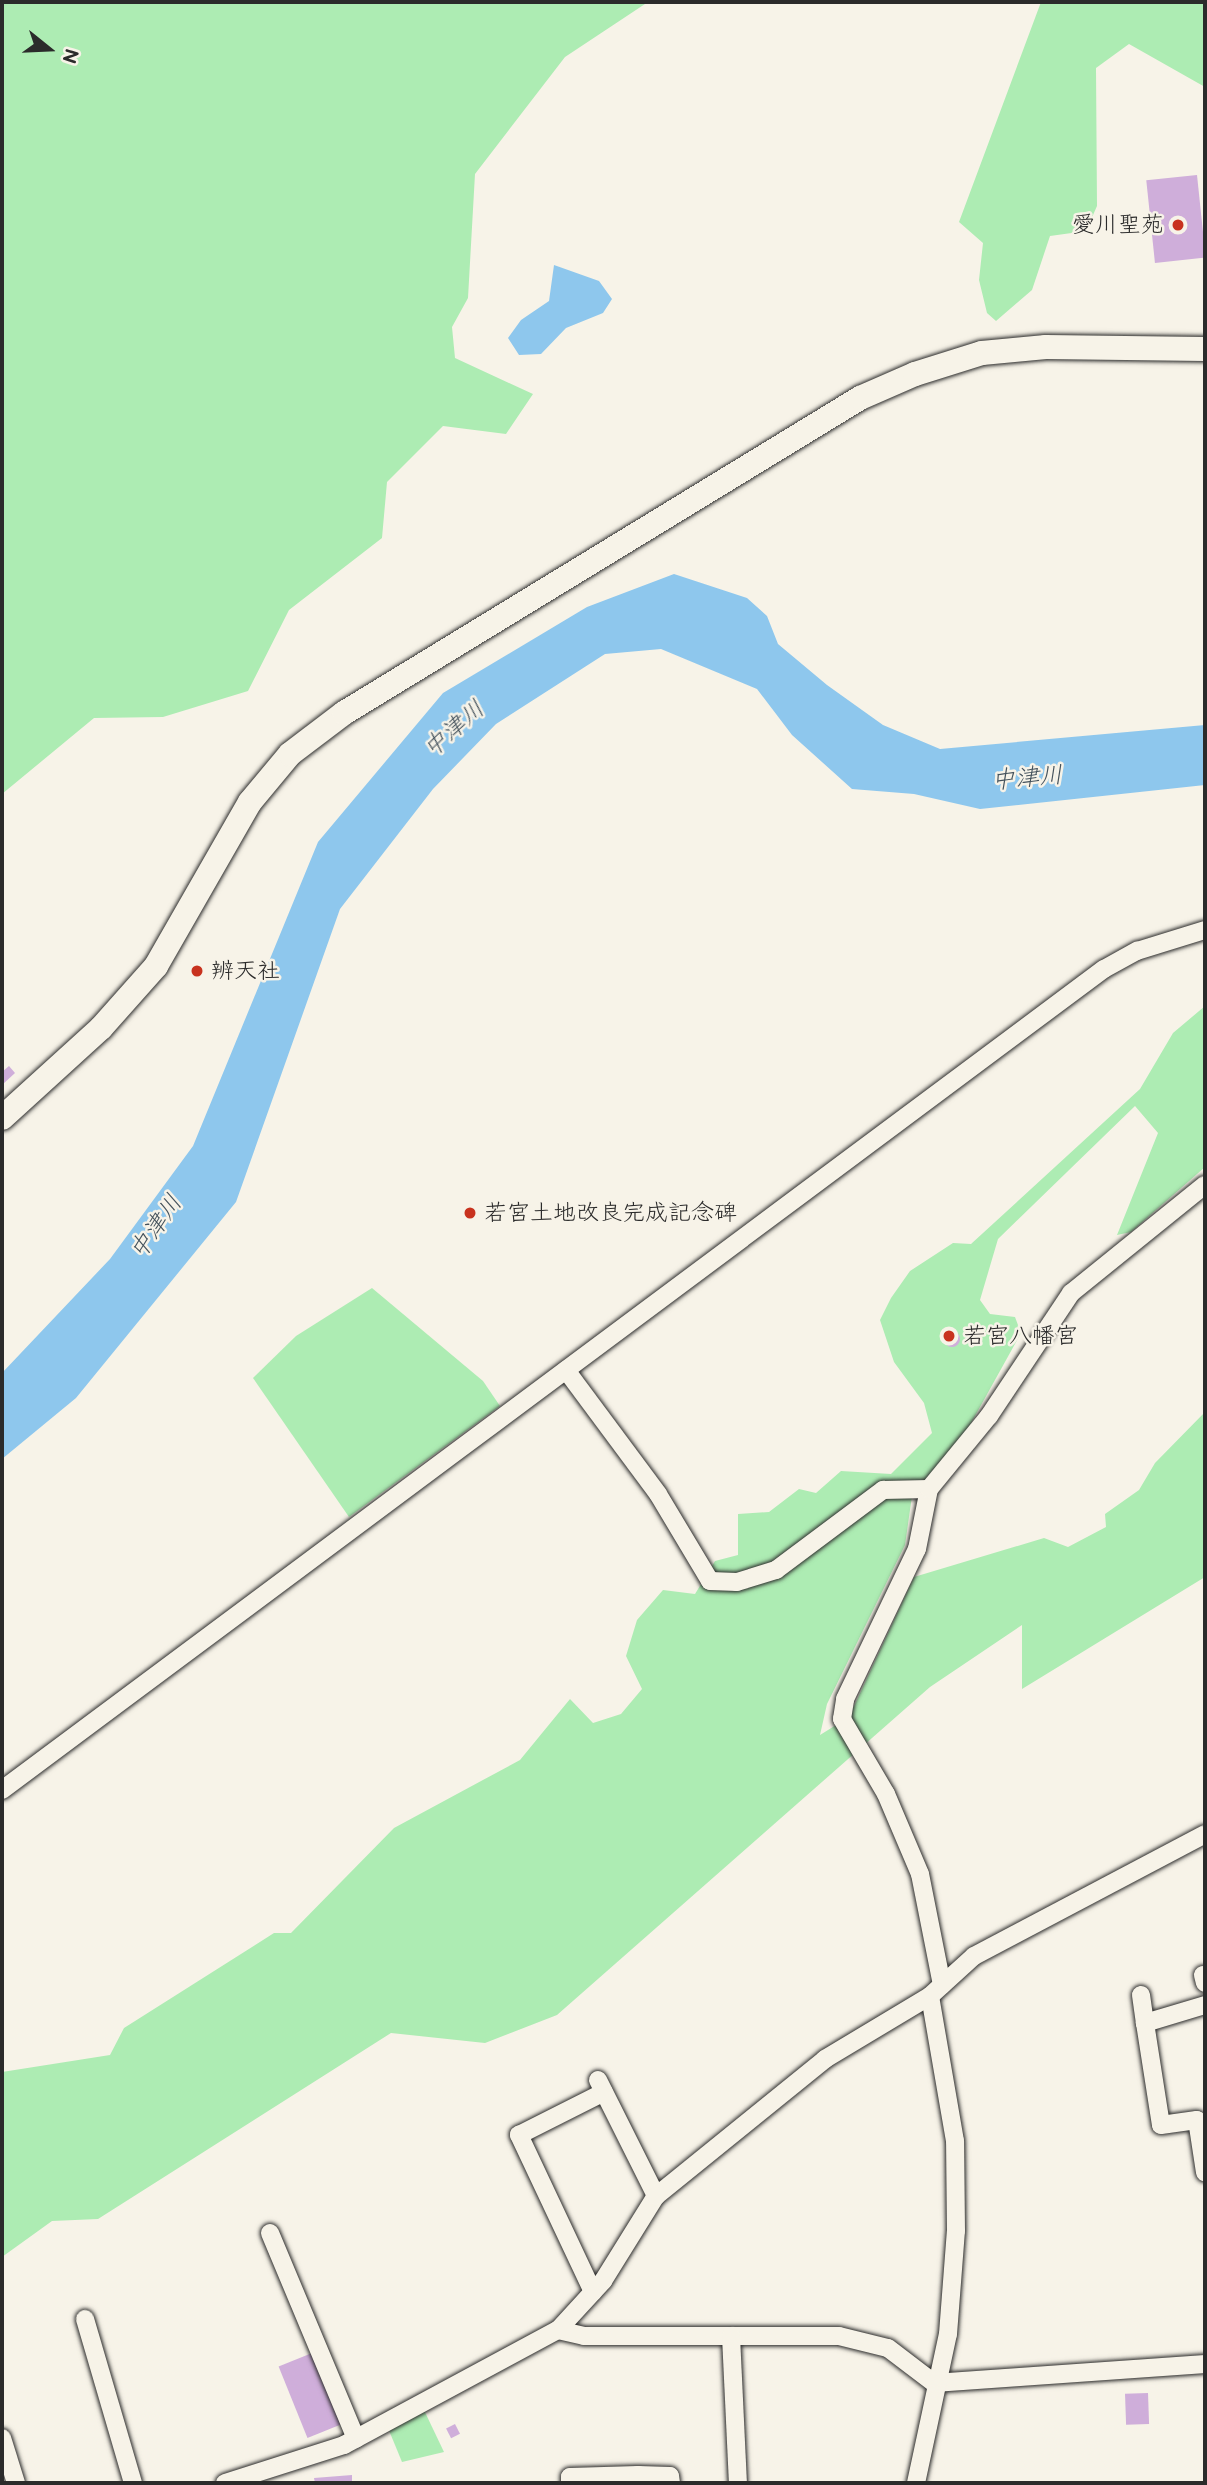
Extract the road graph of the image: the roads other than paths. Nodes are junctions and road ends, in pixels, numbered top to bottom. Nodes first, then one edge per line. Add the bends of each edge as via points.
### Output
1 (1205, 349) edge
2 (1205, 930) edge
3 (2, 1118) edge
4 (1205, 1185) edge
5 (566, 1370) junction
6 (929, 1489) junction
7 (2, 1790) edge
8 (1205, 1834) edge
9 (936, 1991) junction
10 (1141, 1995) dead end
11 (1205, 2005) edge
12 (1145, 2023) junction
13 (1205, 2172) edge
14 (656, 2196) junction
15 (270, 2233) dead end
16 (593, 2292) junction
17 (85, 2319) dead end
18 (558, 2330) junction
19 (731, 2336) junction
20 (1205, 2364) edge
21 (934, 2383) junction
22 (2, 2438) edge
23 (356, 2439) junction
24 (16, 2483) edge
25 (133, 2483) edge
26 (225, 2483) edge
27 (570, 2483) edge
28 (671, 2483) edge
29 (738, 2483) edge
30 (916, 2483) edge

1 - 3 street via 1046,347 982,353 915,374 860,398 344,713 290,754 250,802 156,966 101,1028
2 - 5 street via 1137,951 1104,969
4 - 6 street via 1071,1293 989,1416
5 - 6 street via 658,1494 710,1581 737,1582 776,1570 883,1490
5 - 7 street
6 - 9 street via 917,1549 848,1693 842,1719 909,1843
8 - 9 street via 974,1956
9 - 14 street via 825,2059
9 - 21 street via 957,2165 948,2334
10 - 12 street
11 - 12 street
12 - 13 street via 1161,2124 1197,2120
14 - 16 street
14 - 16 street via 601,2086 519,2135 553,2191
15 - 23 street
16 - 18 street
17 - 25 street
18 - 19 street
18 - 23 street
19 - 21 street via 867,2340 909,2360
19 - 29 street
20 - 21 street
21 - 30 street
22 - 24 street
23 - 26 street
27 - 28 street via 570,2477 638,2476 670,2476

